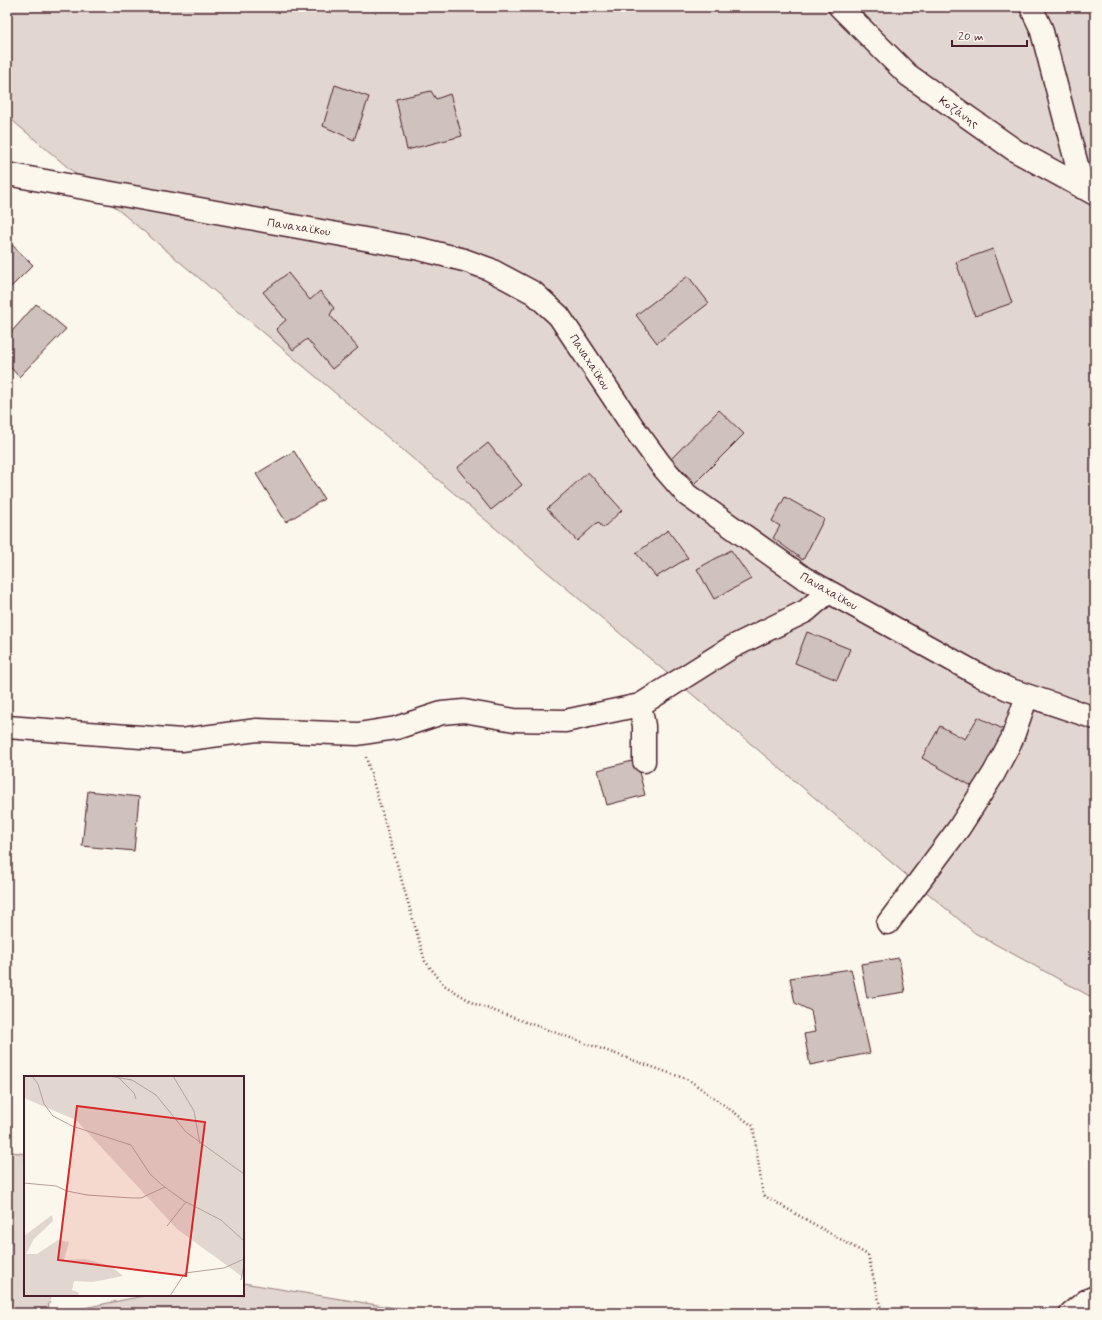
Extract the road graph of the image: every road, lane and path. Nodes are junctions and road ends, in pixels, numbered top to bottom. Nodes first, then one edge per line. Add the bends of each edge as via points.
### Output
1 (840, 7) edge
2 (1031, 7) edge
3 (7, 174) edge
4 (1089, 191) edge
5 (828, 592) junction
6 (1027, 696) junction
7 (640, 705) junction
8 (1095, 718) edge
9 (7, 727) edge
10 (358, 734) junction
11 (644, 761) dead end
12 (888, 923) dead end
13 (1095, 1297) edge
14 (882, 1313) edge
15 (1071, 1313) edge

1 - 4 street, Κοζάνης via 908,75 1016,151
2 - 4 street via 1040,28
3 - 5 street, Παναχαϊκου via 420,249 464,260 502,274 534,293 559,316 633,427 687,495
5 - 6 street, Παναχαϊκου via 995,683
5 - 7 street via 806,611 732,647
6 - 8 street, Παναχαϊκου
6 - 12 street via 1012,739 994,773 959,828
7 - 10 street via 565,721 514,720 464,712 442,713 396,728
7 - 11 street via 644,726
9 - 10 street via 181,740 257,730
10 - 14 path via 424,961 444,985 475,1004 689,1080 753,1126 763,1195 868,1255
13 - 15 street via 1086,1300

